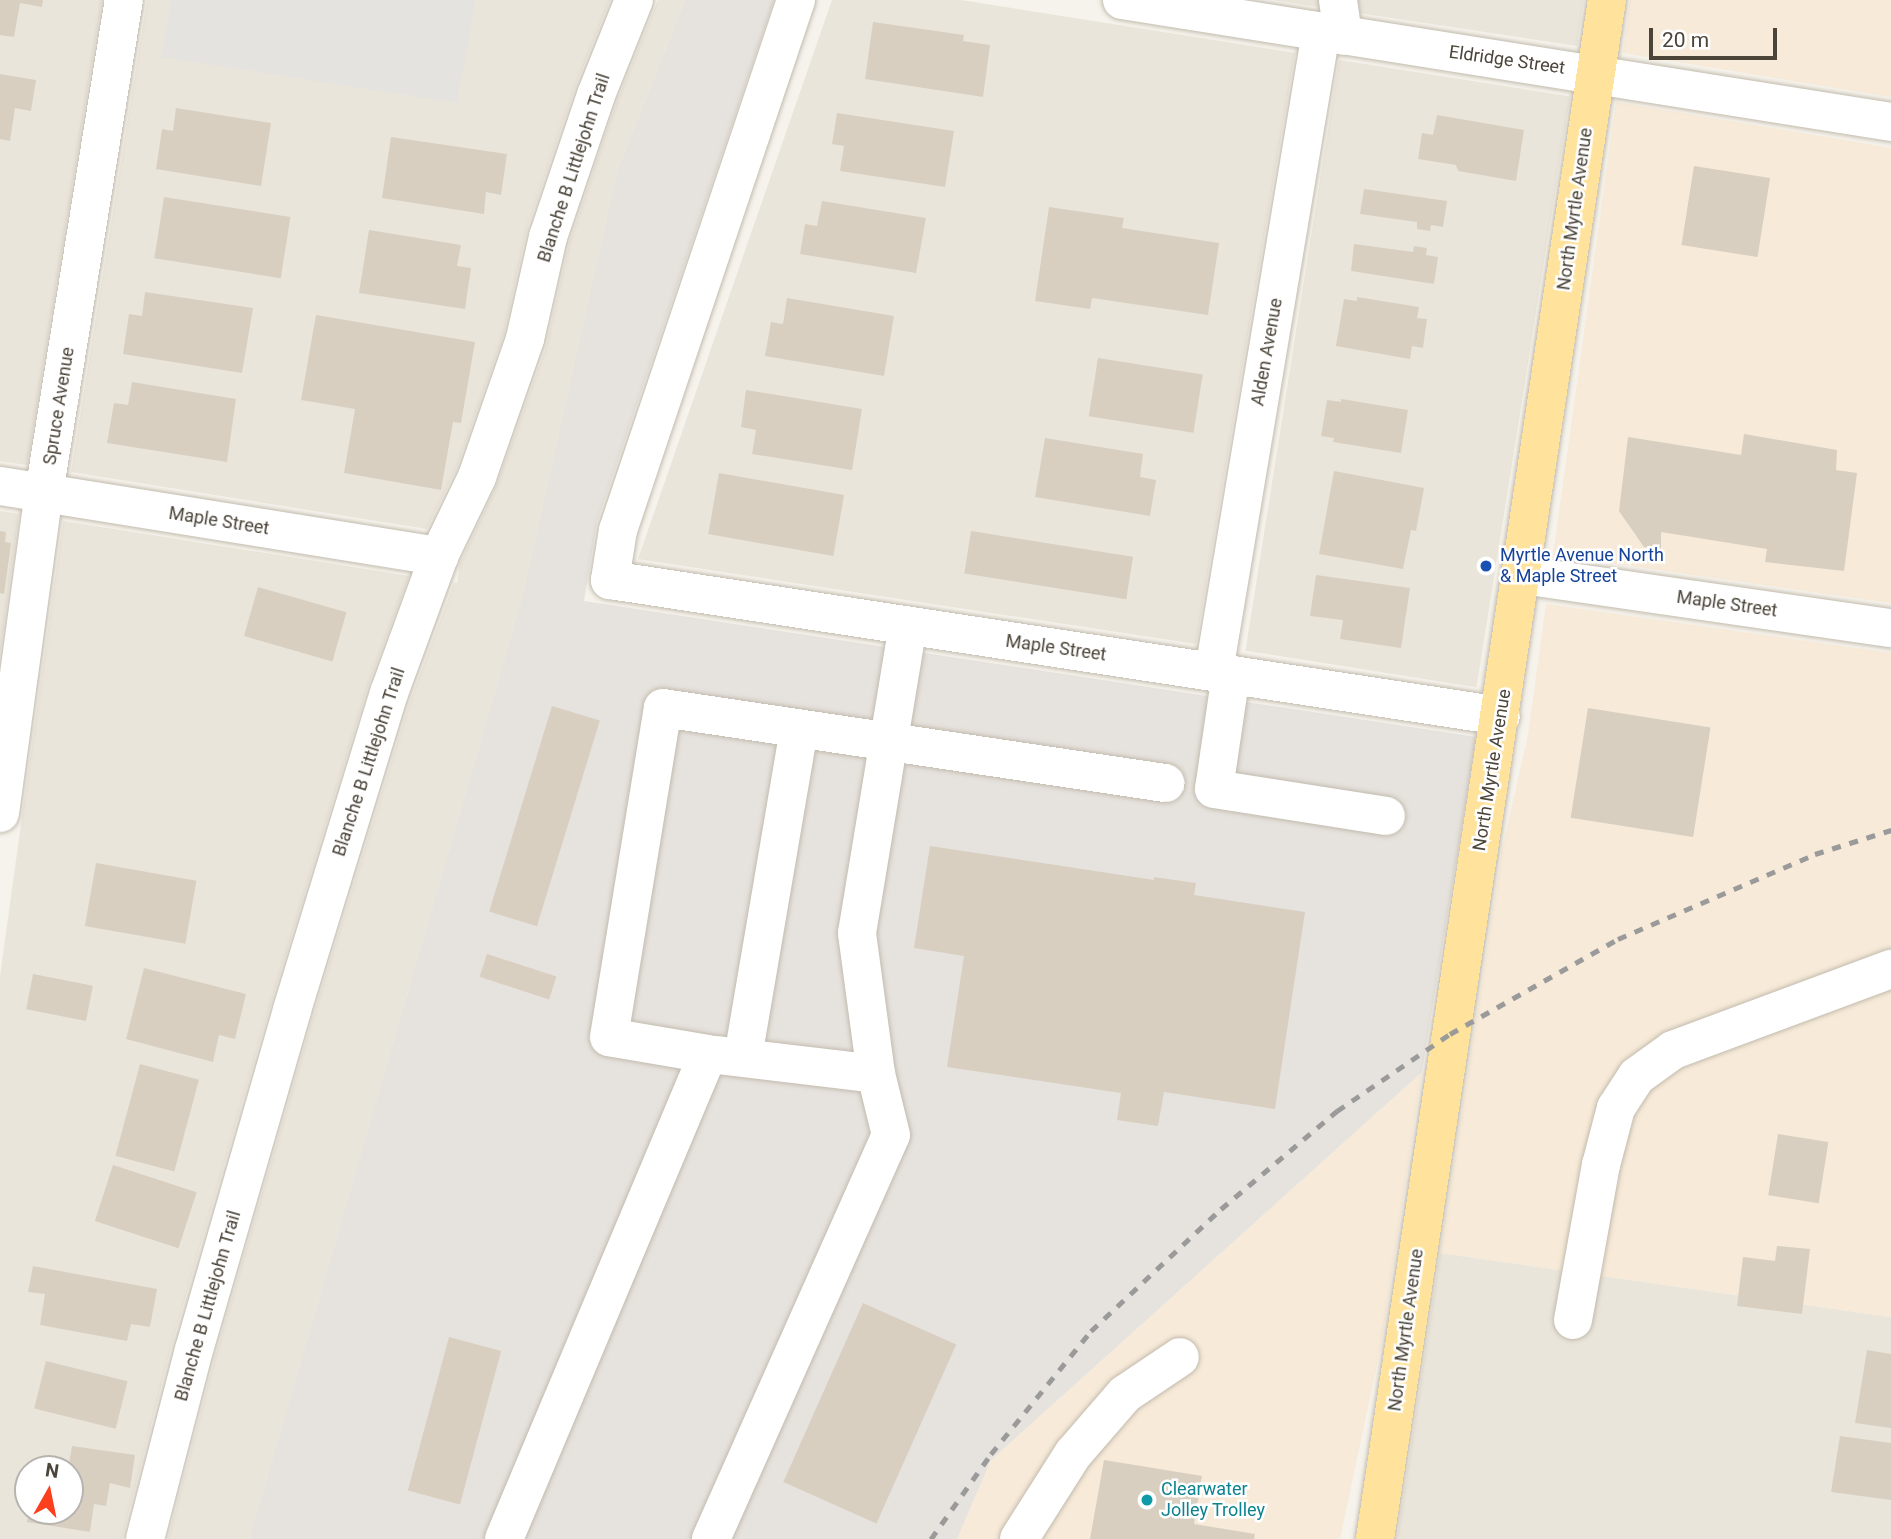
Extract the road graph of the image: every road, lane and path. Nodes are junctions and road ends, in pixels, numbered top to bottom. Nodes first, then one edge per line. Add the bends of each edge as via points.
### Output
1 (124, 0) edge
2 (634, 0) edge
3 (796, 0) edge
4 (1122, 0) edge
5 (1607, 0) edge
6 (1334, 23) edge
7 (1595, 73) junction
8 (1891, 122) edge
9 (0, 486) edge
10 (44, 493) junction
11 (439, 556) junction
12 (1522, 575) junction
13 (908, 626) junction
14 (1891, 628) edge
15 (1222, 672) junction
16 (1501, 716) junction
17 (799, 729) junction
18 (887, 742) junction
19 (1165, 783) dead end
20 (0, 813) edge
21 (1386, 816) dead end
22 (1891, 969) edge
23 (725, 1056) junction
24 (876, 1074) junction
25 (1573, 1320) dead end
26 (1180, 1357) dead end
27 (145, 1539) edge
28 (505, 1539) edge
29 (711, 1539) edge
30 (1019, 1539) edge
31 (1375, 1539) edge

1 - 10 street, Spruce Avenue
2 - 11 street, Blanche B Littlejohn Trail via 548,237 525,339 481,464
3 - 13 street, Maple Street via 618,530 610,580
4 - 6 street, Eldridge Street
5 - 7 main road, North Myrtle Avenue
6 - 7 street, Eldridge Street
6 - 15 street, Alden Avenue
7 - 8 street, Eldridge Street
7 - 12 main road, North Myrtle Avenue
9 - 10 street, Maple Street
10 - 11 street, Maple Street
10 - 20 street, Spruce Avenue
11 - 27 street, Blanche B Littlejohn Trail via 389,693 292,1010
12 - 14 street, Maple Street
12 - 16 main road, North Myrtle Avenue
13 - 15 street, Maple Street
13 - 18 street
15 - 16 street, Maple Street
15 - 21 street, Alden Avenue via 1214,789
16 - 31 main road, North Myrtle Avenue
17 - 18 street
17 - 23 street
17 - 23 street via 663,708 609,1037
18 - 19 street
18 - 24 street via 857,933
22 - 25 street via 1673,1050 1637,1076 1616,1108 1601,1165
23 - 24 street
23 - 28 street
24 - 29 street via 891,1135
26 - 30 street via 1125,1394 1073,1454

